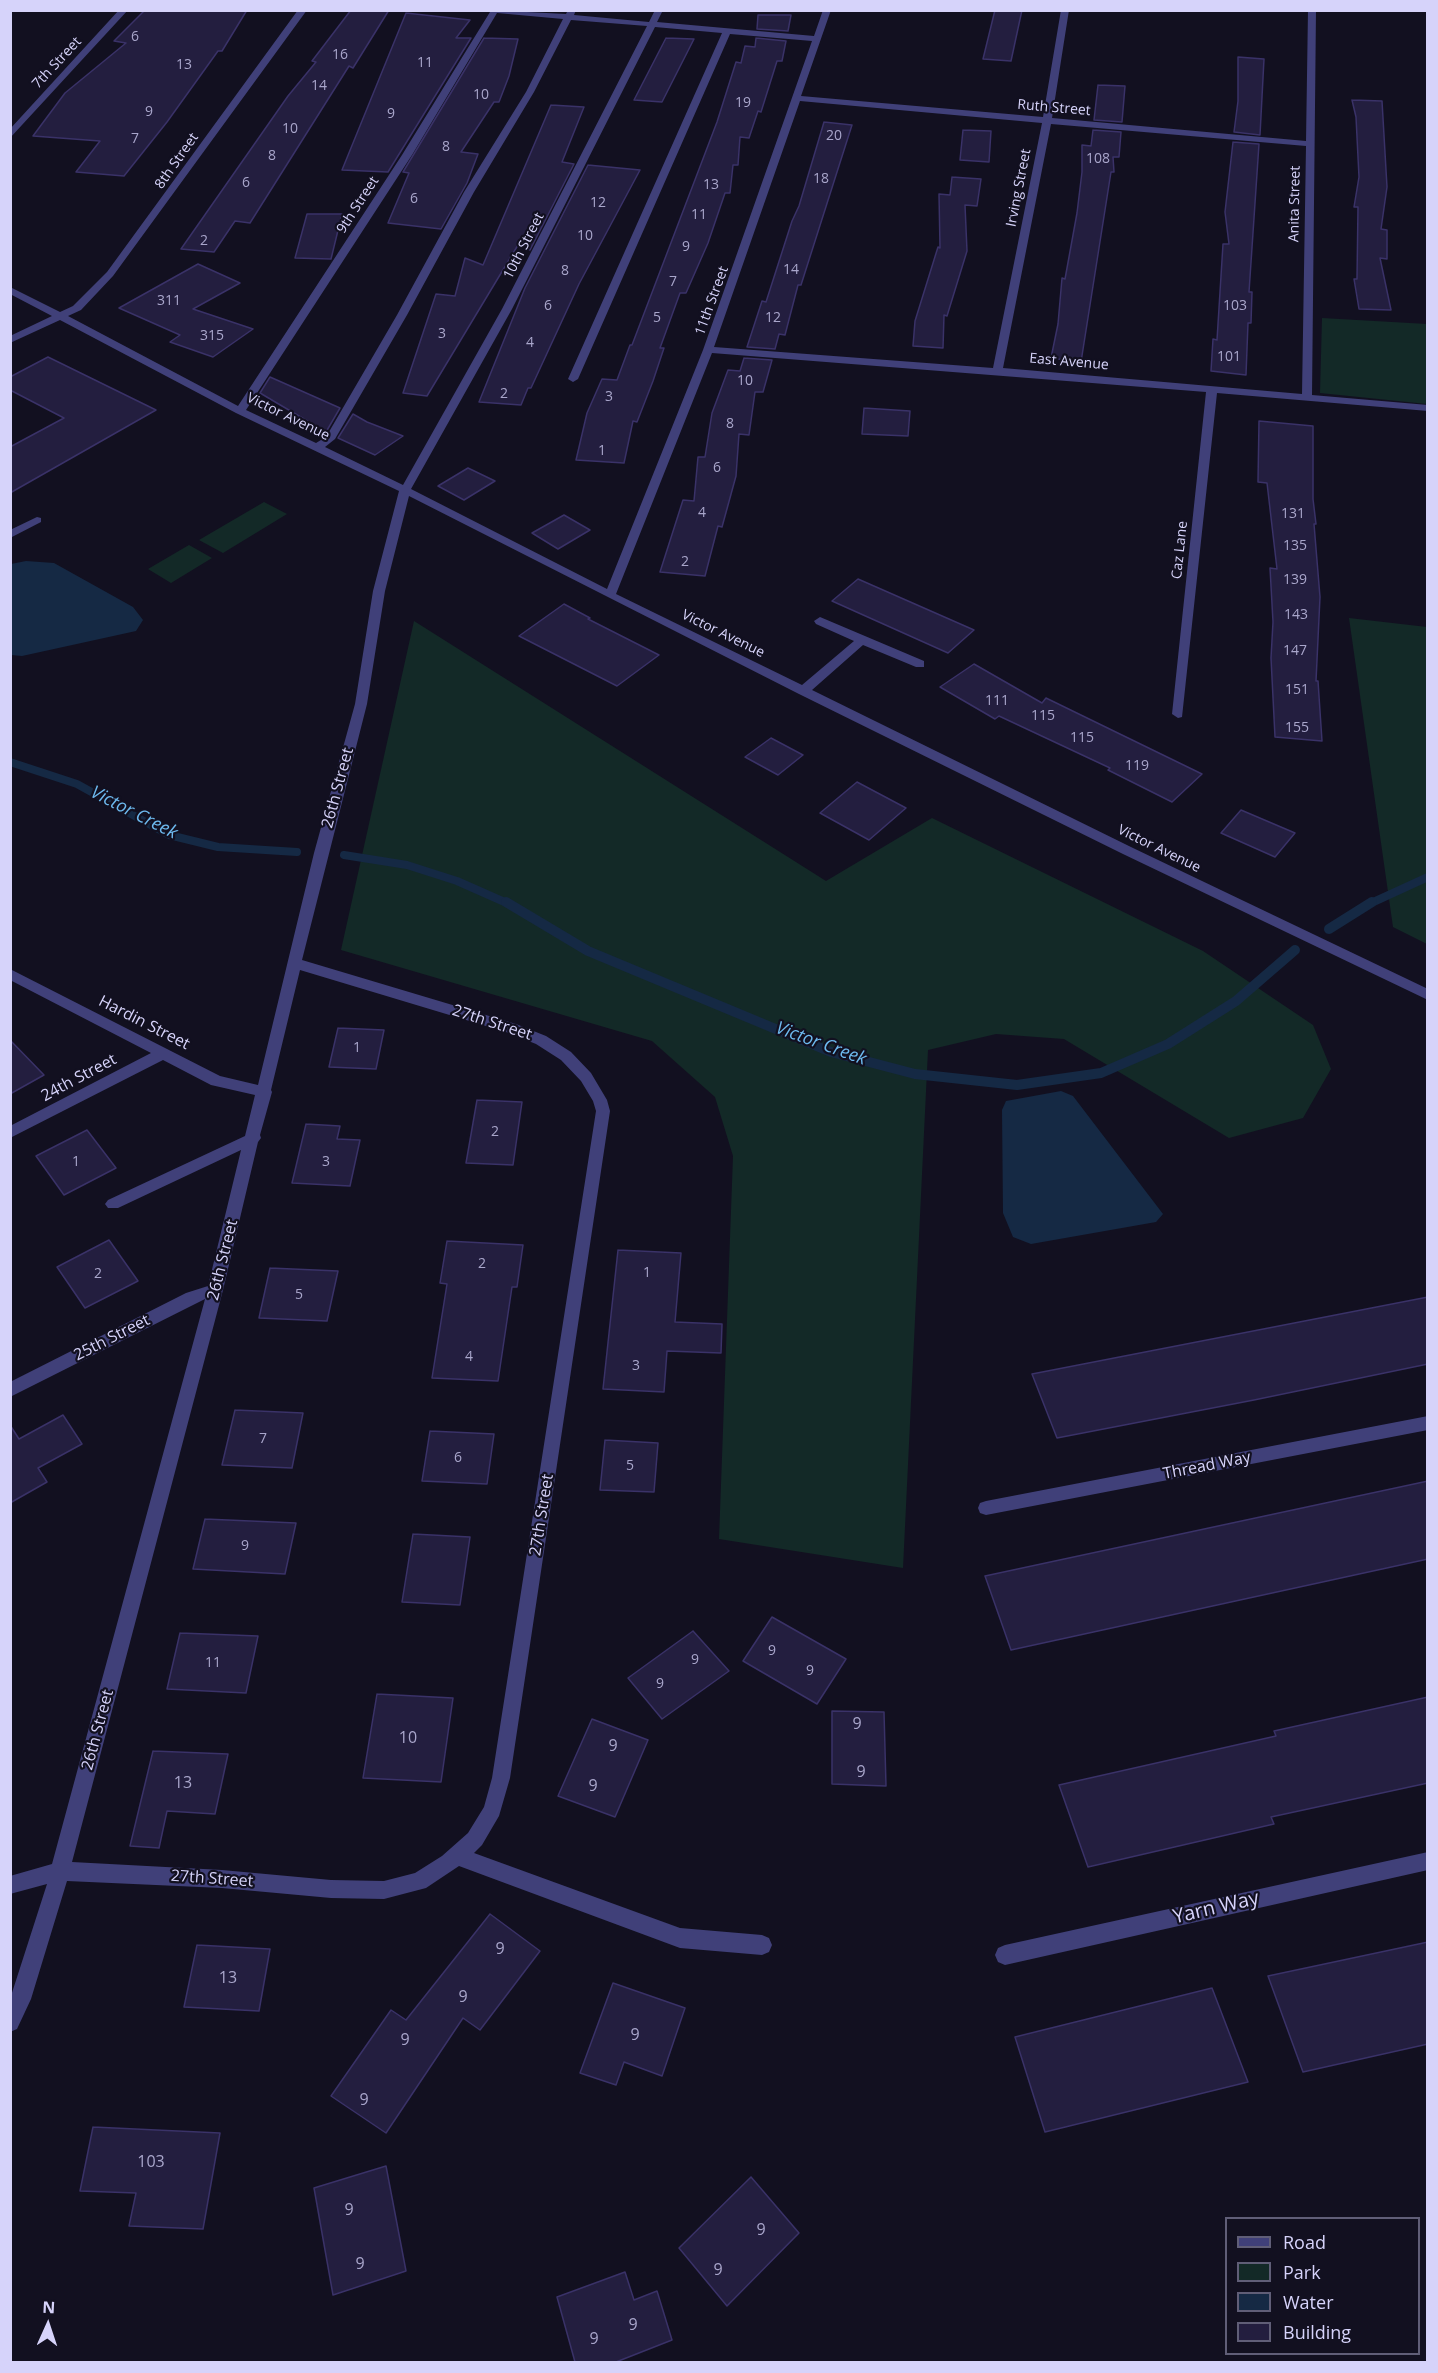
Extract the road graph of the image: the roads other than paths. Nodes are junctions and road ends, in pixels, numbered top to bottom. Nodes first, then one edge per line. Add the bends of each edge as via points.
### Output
1 (124, 10) edge
2 (303, 10) edge
3 (659, 10) edge
4 (827, 10) edge
5 (1065, 10) edge
6 (1312, 10) edge
7 (494, 11) edge
8 (570, 14) edge
9 (653, 25) junction
10 (727, 31) junction
11 (816, 39) junction
12 (795, 98) junction
13 (1047, 121) junction
14 (10, 135) edge
15 (1310, 144) junction
16 (10, 290) edge
17 (63, 316) junction
18 (10, 340) edge
19 (708, 350) junction
20 (997, 371) junction
21 (573, 379) dead end
22 (1212, 389) junction
23 (1307, 397) junction
24 (1428, 408) edge
25 (240, 411) junction
26 (317, 448) junction
27 (405, 490) junction
28 (37, 520) dead end
29 (10, 535) edge
30 (610, 596) junction
31 (820, 621) dead end
32 (862, 640) junction
33 (920, 664) dead end
34 (803, 690) junction
35 (1178, 714) dead end
36 (294, 963) junction
37 (10, 974) edge
38 (1428, 995) edge
39 (164, 1053) junction
40 (265, 1092) junction
41 (10, 1133) edge
42 (254, 1137) junction
43 (114, 1204) dead end
44 (216, 1290) junction
45 (10, 1390) edge
46 (1428, 1423) edge
47 (986, 1508) dead end
48 (457, 1856) junction
49 (1428, 1861) edge
50 (60, 1871) junction
51 (10, 1885) edge
52 (762, 1945) dead end
53 (1005, 1955) dead end
54 (10, 2022) edge

1 - 14 street, 7th Street
2 - 17 street, 8th Street via 110,274 77,308
3 - 9 street, 10th Street
4 - 11 street, 11th Street
5 - 13 street, Irving Street
6 - 15 street, Anita Street
7 - 8 street
7 - 25 street, 9th Street via 407,155
8 - 9 street
8 - 26 street via 530,92 330,439
9 - 10 street
9 - 27 street, 10th Street via 507,309
10 - 11 street
10 - 21 street
11 - 12 street, 11th Street
12 - 13 street, Ruth Street
12 - 19 street, 11th Street
13 - 15 street, Ruth Street
13 - 20 street, Irving Street
15 - 23 street, Anita Street
16 - 17 street, Victor Avenue
17 - 18 street, 8th Street
17 - 25 street, Victor Avenue
19 - 20 street, East Avenue
19 - 30 street, 11th Street
20 - 22 street, East Avenue
22 - 23 street, East Avenue
22 - 35 street, Caz Lane
23 - 24 street, East Avenue
25 - 26 street, Victor Avenue
26 - 27 street, Victor Avenue
27 - 30 street, Victor Avenue
27 - 36 street, 26th Street via 379,591 361,704
28 - 29 street
30 - 34 street, Victor Avenue
31 - 32 street
32 - 33 street
32 - 34 street
34 - 38 street, Victor Avenue
36 - 40 street, 26th Street
36 - 48 street, 27th Street via 541,1040 566,1056 586,1077 603,1111 501,1778 492,1810 475,1839
37 - 39 street, Hardin Street
39 - 40 street, Hardin Street via 216,1081
39 - 41 street, 24th Street
40 - 42 street, 26th Street
42 - 43 street
42 - 44 street, 26th Street
44 - 45 street, 25th Street via 192,1297
44 - 50 street, 26th Street
46 - 47 street, Thread Way
48 - 50 street, 27th Street via 419,1881 384,1890
48 - 52 street via 680,1938
49 - 53 street, Yarn Way
50 - 51 street, 27th Street
50 - 54 street, 26th Street via 21,1999

